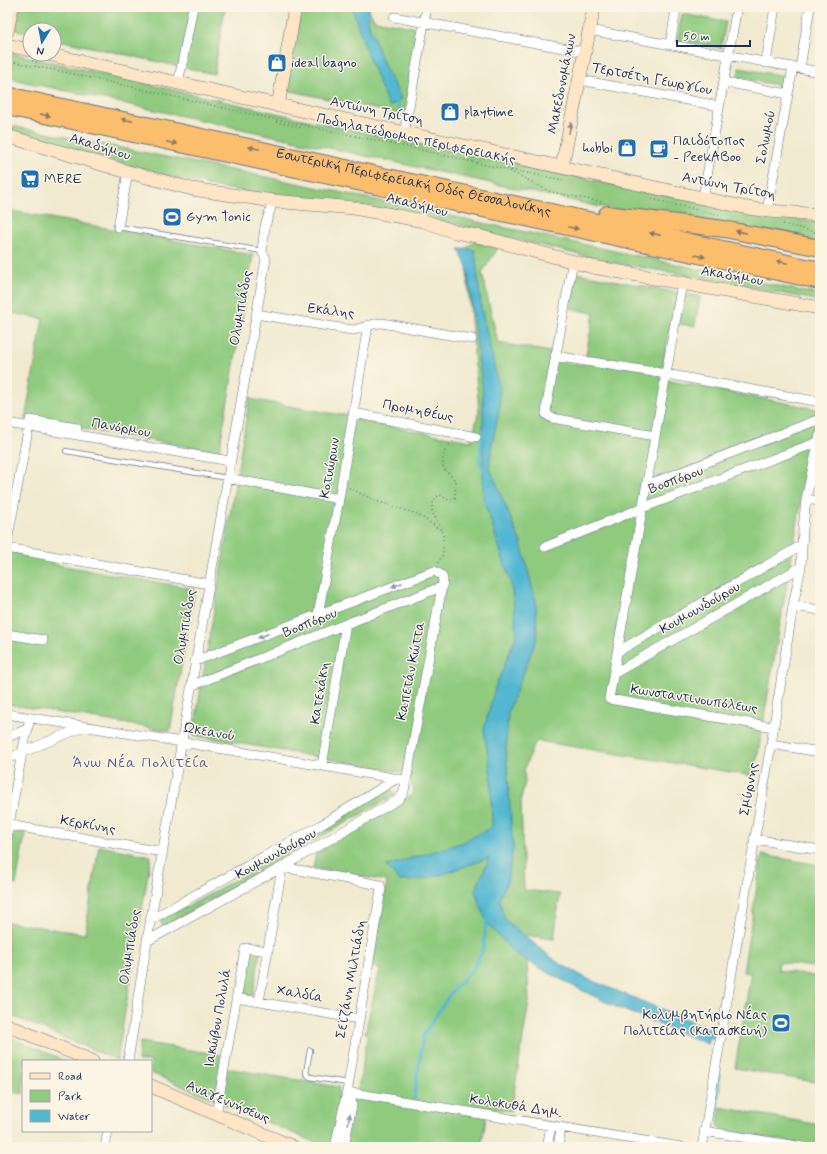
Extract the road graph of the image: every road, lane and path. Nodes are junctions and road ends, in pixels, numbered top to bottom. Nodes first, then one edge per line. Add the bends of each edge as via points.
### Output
1 (12, 7) edge
2 (193, 7) edge
3 (295, 7) edge
4 (427, 7) edge
5 (594, 7) edge
6 (674, 7) edge
7 (737, 7) edge
8 (775, 7) edge
9 (810, 7) edge
10 (394, 18) dead end
11 (424, 23) junction
12 (589, 30) junction
13 (7, 32) edge
14 (7, 45) edge
15 (670, 46) junction
16 (22, 48) edge
17 (585, 52) junction
18 (728, 56) junction
19 (62, 57) edge
20 (7, 61) edge
21 (766, 62) junction
22 (797, 68) junction
23 (820, 72) edge
24 (580, 80) junction
25 (724, 82) junction
26 (178, 84) junction
27 (788, 94) junction
28 (7, 95) edge
29 (278, 106) junction
30 (719, 106) junction
31 (7, 107) edge
32 (276, 122) dead end
33 (303, 128) dead end
34 (404, 134) junction
35 (7, 136) edge
36 (562, 166) junction
37 (508, 170) junction
38 (128, 172) junction
39 (563, 180) dead end
40 (703, 198) junction
41 (650, 199) dead end
42 (273, 201) junction
43 (602, 202) dead end
44 (518, 205) junction
45 (767, 211) junction
46 (820, 215) edge
47 (724, 216) dead end
48 (711, 217) dead end
49 (718, 218) dead end
50 (118, 227) joint
51 (820, 248) edge
52 (262, 251) junction
53 (573, 261) junction
54 (820, 270) edge
55 (820, 281) edge
56 (682, 283) junction
57 (820, 308) edge
58 (256, 314) junction
59 (368, 325) junction
60 (472, 339) dead end
61 (555, 356) junction
62 (666, 374) junction
63 (820, 402) edge
64 (354, 413) junction
65 (820, 419) edge
66 (7, 423) edge
67 (29, 427) junction
68 (473, 436) joint
69 (655, 436) junction
70 (819, 439) edge
71 (66, 451) dead end
72 (230, 461) junction
73 (227, 478) junction
74 (342, 485) junction
75 (647, 485) junction
76 (339, 499) junction
77 (806, 499) junction
78 (820, 501) edge
79 (642, 508) junction
80 (441, 530) junction
81 (7, 542) edge
82 (802, 545) junction
83 (545, 547) dead end
84 (7, 548) edge
85 (801, 567) junction
86 (434, 571) junction
87 (209, 584) junction
88 (441, 587) junction
89 (793, 606) junction
90 (820, 610) edge
91 (318, 615) junction
92 (346, 624) junction
93 (7, 634) edge
94 (43, 640) dead end
95 (617, 652) junction
96 (195, 661) junction
97 (613, 674) junction
98 (191, 686) junction
99 (7, 714) edge
100 (30, 718) junction
101 (85, 726) junction
102 (773, 727) junction
103 (28, 729) junction
104 (7, 737) edge
105 (182, 742) junction
106 (771, 744) junction
107 (820, 752) edge
108 (22, 753) junction
109 (7, 759) edge
110 (322, 766) junction
111 (401, 779) junction
112 (9, 825) junction
113 (7, 836) edge
114 (754, 839) junction
115 (820, 850) edge
116 (162, 852) junction
117 (282, 867) junction
118 (150, 920) junction
119 (147, 942) junction
120 (268, 951) junction
121 (236, 998) junction
122 (259, 1002) junction
123 (359, 1019) junction
124 (7, 1025) edge
125 (310, 1050) dead end
126 (90, 1060) edge
127 (128, 1060) edge
128 (152, 1086) edge
129 (347, 1087) junction
130 (216, 1115) junction
131 (550, 1126) junction
132 (561, 1128) junction
133 (704, 1131) junction
134 (108, 1132) edge
135 (105, 1147) edge
136 (293, 1147) edge
137 (335, 1147) edge
138 (344, 1147) edge
139 (547, 1147) edge
140 (558, 1147) edge
141 (681, 1147) edge
142 (702, 1147) edge
143 (803, 1147) edge

1 - 13 street
2 - 26 street
3 - 29 street
4 - 11 street
5 - 12 street, Μακεδονομάχων
6 - 15 street via 676,10
7 - 18 street
8 - 21 street
9 - 22 street, Σολωμού
10 - 11 street
11 - 17 street
11 - 34 street
12 - 15 street
12 - 17 street, Μακεδονομάχων
14 - 16 street
15 - 18 street
17 - 24 street, Μακεδονομάχων
18 - 21 street
18 - 25 street
19 - 26 street, Αντώνη Τρίτση
20 - 37 path, Ποδηλατόδρομος περιφερειακής
21 - 22 street
22 - 23 street
22 - 27 street, Σολωμού
24 - 30 street, Τερτσέτη Γεωργίου
36 -> 24 street, Μακεδονομάχων
25 - 27 street
25 - 30 street
26 - 29 street, Αντώνη Τρίτση
27 - 45 street, Σολωμού
44 -> 28 highway, Εσωτερική Περιφερειακή Οδός Θεσσαλονίκης
29 - 34 street, Αντώνη Τρίτση
30 - 40 street
31 -> 55 highway, Εσωτερική Περιφερειακή Οδός Θεσσαλονίκης
32 - 33 path
34 - 36 street, Αντώνη Τρίτση
35 - 38 street, Ακαδήμου
36 - 40 street, Αντώνη Τρίτση
37 - 39 path, Ποδηλατόδρομος περιφερειακής
37 - 43 path via 551,192
38 - 42 street, Ακαδήμου via 192,189
38 - 50 street
40 - 45 street, Αντώνη Τρίτση
41 - 47 path
42 - 52 street, Ολυμπιάδος via 265,226
42 - 53 street, Ακαδήμου via 354,208 416,220
51 -> 44 highway via 724,229 529,202
54 -> 44 highway, Εσωτερική Περιφερειακή Οδός Θεσσαλονίκης
45 - 46 street, Αντώνη Τρίτση
48 - 49 path
50 - 52 lane
52 - 58 street, Ολυμπιάδος via 266,259
53 - 56 street, Ακαδήμου via 606,270
53 - 61 street
56 - 57 street, Ακαδήμου
56 - 62 street
58 - 59 street, Εκάλης via 352,330
58 - 72 street, Ολυμπιάδος
59 - 60 street, Εκάλης via 382,323
59 - 64 street, Κοτυώρων
61 - 62 street
61 - 69 street via 546,414 549,417
62 - 63 street
62 - 69 street
64 - 68 street, Προμηθέως
64 - 74 street, Κοτυώρων
65 - 75 street, Βοσπόρου
66 - 67 street, Πανόρμου
67 - 72 street, Πανόρμου
67 - 81 street
68 - 80 path via 449,444 443,458 443,468 456,481 456,492 455,498 449,500 440,495 435,498 432,512
69 - 75 street
70 - 77 street, Σμύρνης
70 - 79 street, Βοσπόρου
71 - 73 lane
72 - 73 street, Ολυμπιάδος
73 - 76 street
73 - 87 street, Ολυμπιάδος
74 - 76 street, Κοτυώρων
74 - 80 path via 379,502 417,514
75 - 79 street
76 - 91 street, Κοτυώρων
77 - 78 street
77 - 82 street, Σμύρνης
79 - 83 street, Βοσπόρου
79 - 95 street
80 - 86 path via 443,554
82 - 85 street, Σμύρνης
82 - 95 street, Κουμουνδούρου
84 - 87 street
85 - 89 street, Σμύρνης
85 - 97 street, Κουμουνδούρου
86 - 88 street via 442,577
86 -> 91 street, Βοσπόρου
87 - 96 street, Ολυμπιάδος
88 - 92 street, Βοσπόρου
88 - 111 street, Καπετάν Κώττα
89 - 90 street
89 - 102 street, Σμύρνης
91 -> 96 street, Βοσπόρου
92 - 98 street, Βοσπόρου
92 - 110 street, Κατεχάκη
93 - 94 street
95 - 97 street
96 - 98 street, Ολυμπιάδος
97 - 102 street, Κωνσταντινουπόλεως via 609,699
98 - 105 street, Ολυμπιάδος
99 - 100 street, Ωκεανού
100 - 101 street, Ωκεανού
100 - 103 street
101 - 105 street, Ωκεανού
101 - 108 street
102 - 106 street, Σμύρνης
103 - 104 street
103 - 108 street
105 - 110 street, Ωκεανού
105 - 116 street, Ολυμπιάδος
106 - 107 street
106 - 114 street, Σμύρνης
108 - 109 street
108 - 112 street
110 - 111 street, Ωκεανού
111 - 117 street, Κουμουνδούρου via 403,794 395,803
111 - 118 street, Κουμουνδούρου
112 - 113 street
112 - 116 street, Κερκίνης
114 - 115 street
114 - 133 street, Σμύρνης
116 - 118 street, Ολυμπιάδος
117 - 119 street, Κουμουνδούρου
117 - 120 street
117 - 123 street, Σεϊζάνη Μιλτιάδη via 380,885
118 - 119 street, Ολυμπιάδος
119 - 127 street, Ολυμπιάδος
120 - 121 street, Ιακώβου Πολυλά via 245,949
120 - 122 street
121 - 122 street, Χαλδία
121 - 130 street, Ιακώβου Πολυλά
122 - 123 street, Χαλδία
123 - 129 street, Σεϊζάνη Μιλτιάδη
124 - 126 street
125 - 129 lane via 306,1074
128 - 130 street, Αναγεννήσεως
129 - 131 street, Κολοκυθά Δημ.
129 - 137 street, Σεϊζάνη Μιλτιάδη
138 -> 129 street, Σεϊζάνη Μιλτιάδη via 352,1105
130 - 136 street, Αναγεννήσεως
131 - 132 street, Κολοκυθά Δημ.
131 - 139 street
132 - 140 street
132 - 141 street, Κολοκυθά Δημ.
133 - 142 street, Σμύρνης
133 - 143 street
134 - 135 street

